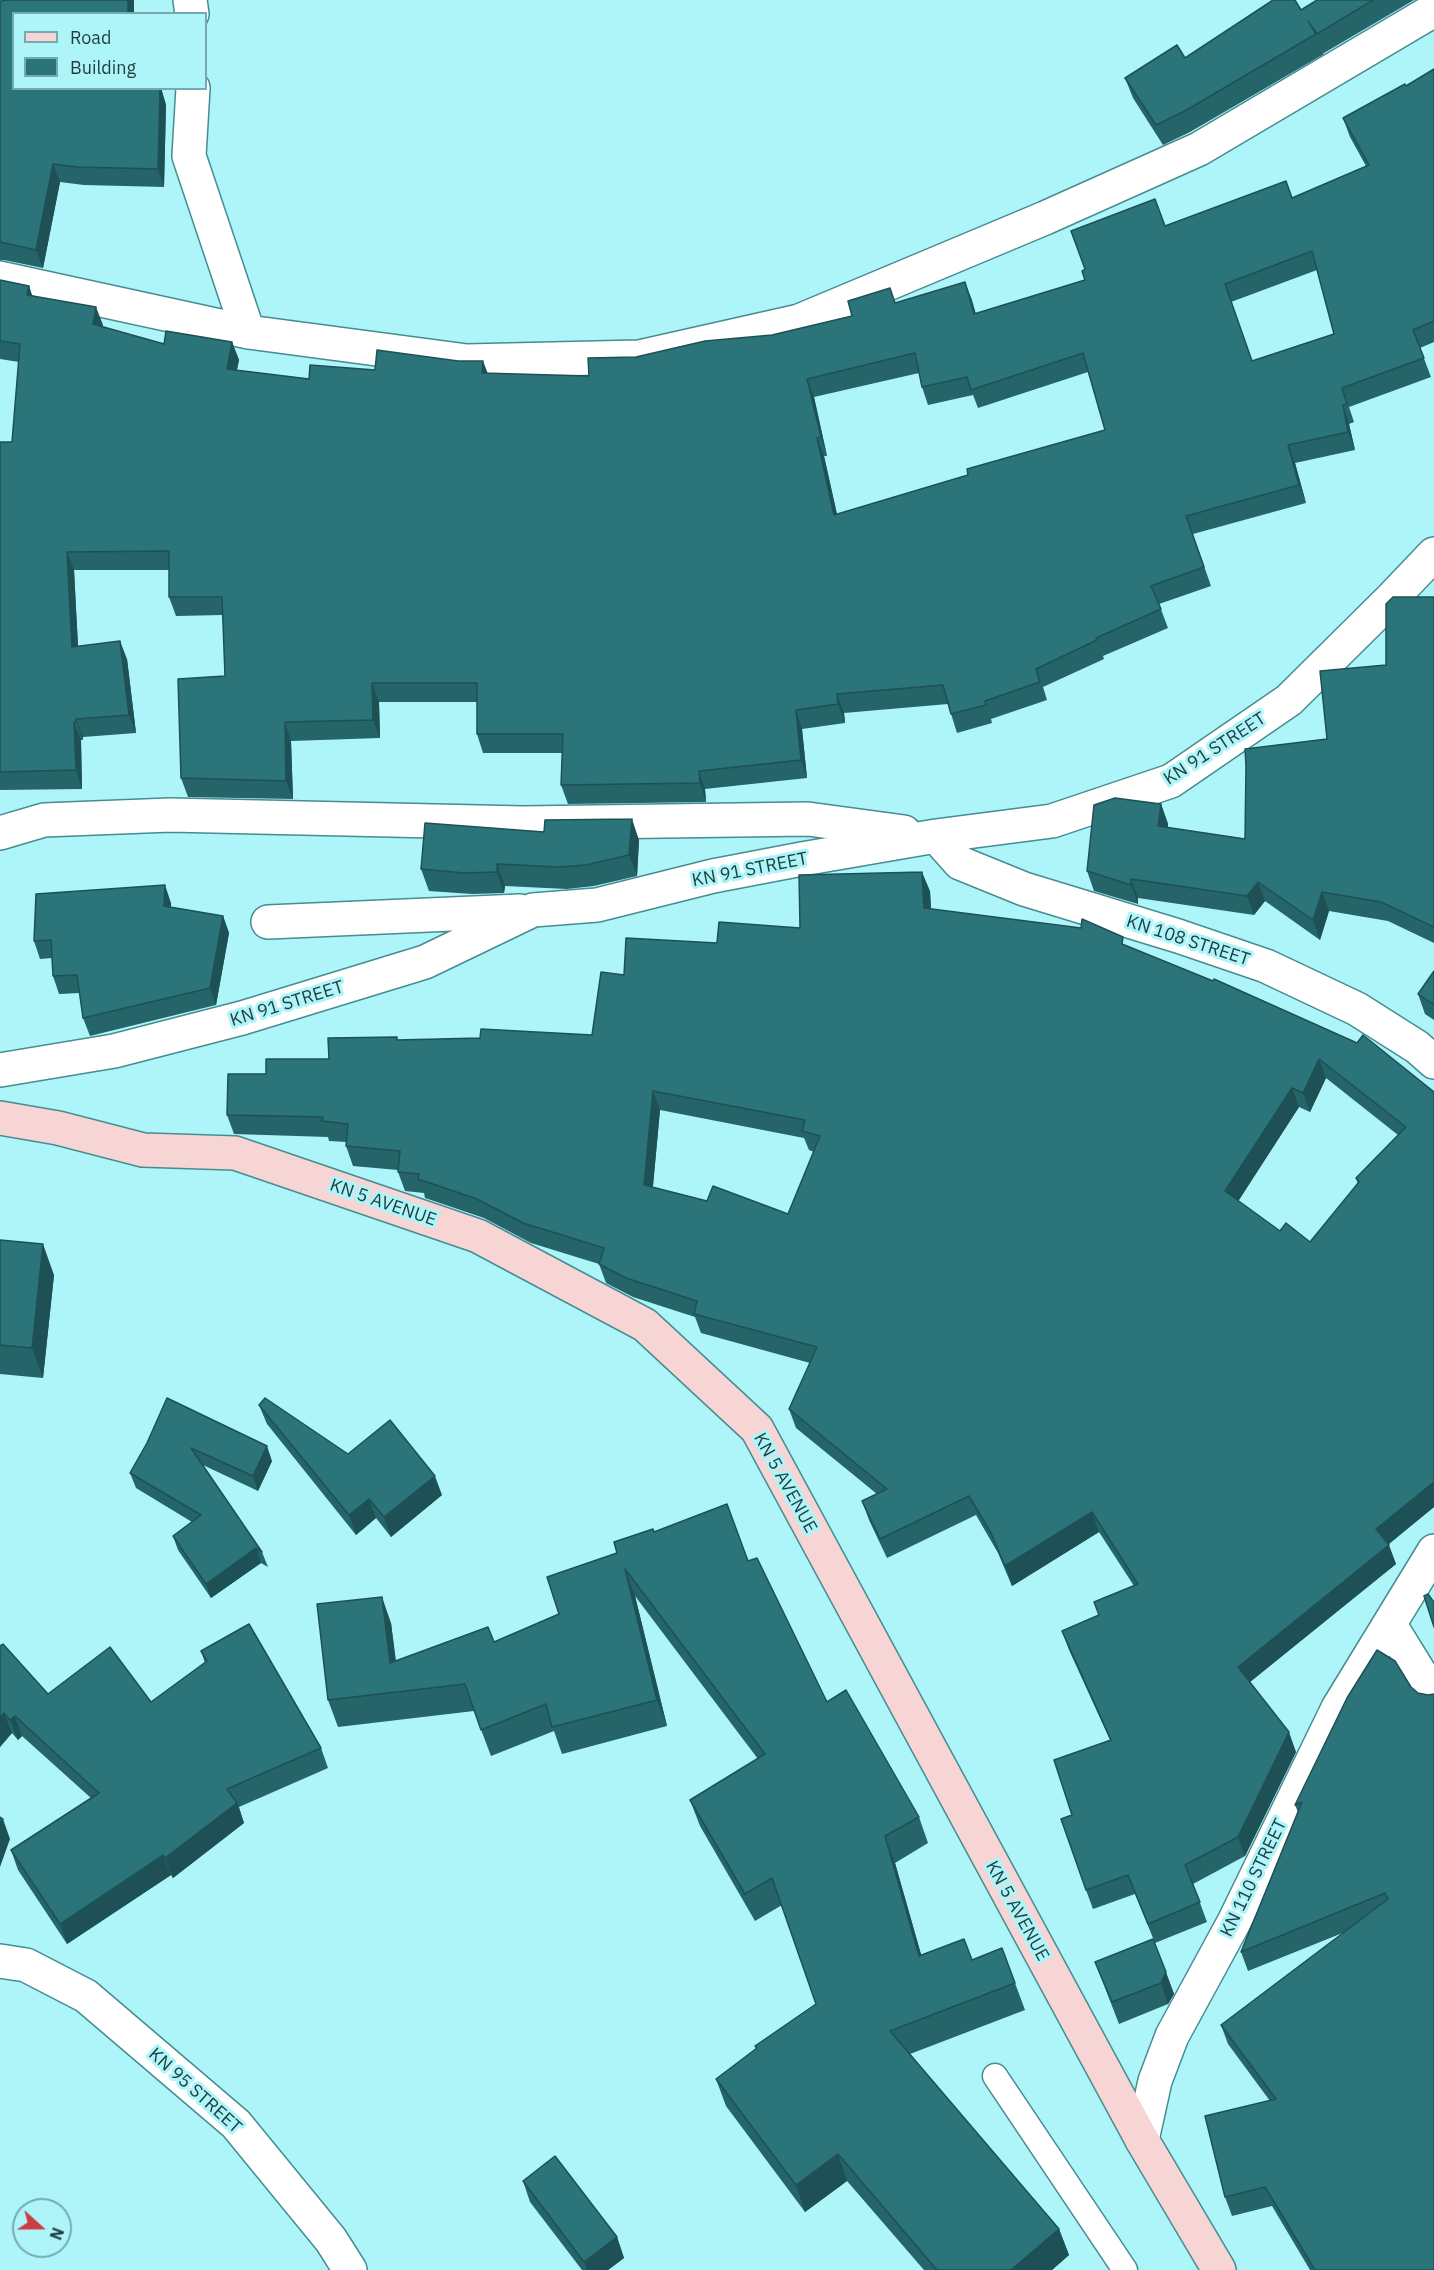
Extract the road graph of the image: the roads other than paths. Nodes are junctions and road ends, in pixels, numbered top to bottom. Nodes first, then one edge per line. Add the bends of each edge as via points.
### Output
1 (1434, 10) edge
2 (193, 90) edge
3 (0, 278) edge
4 (248, 332) junction
5 (1434, 554) edge
6 (0, 833) edge
7 (936, 836) junction
8 (533, 910) junction
9 (268, 922) dead end
10 (1434, 1062) edge
11 (0, 1070) edge
12 (0, 1118) edge
13 (1434, 1551) edge
14 (1390, 1625) junction
15 (1434, 1696) edge
16 (0, 1961) edge
17 (995, 2076) dead end
18 (1142, 2140) junction
19 (350, 2270) edge
20 (1125, 2270) edge
21 (1219, 2270) edge

1 - 4 street via 1199,148 1045,218 799,321 639,357 478,361
2 - 4 street via 189,156
3 - 4 street
5 - 7 street, KN 91 STREET via 1289,700 1171,781 1052,821
6 - 7 street via 44,820 170,815 523,823 807,819
7 - 8 street, KN 91 STREET via 713,876 597,905
7 - 10 street, KN 108 STREET via 960,863 1024,889 1266,966 1357,1009
8 - 9 street
8 - 11 street, KN 91 STREET via 425,962 242,1018 114,1051
12 - 18 main road, KN 5 AVENUE via 143,1150 236,1153 478,1236 645,1325 757,1429
13 - 14 street, KN 110 STREET
14 - 15 street
14 - 18 street, KN 110 STREET via 1338,1708 1234,1922 1172,2036 1155,2081
16 - 19 street, KN 95 STREET via 26,1965 86,1996 236,2124 331,2240
17 - 20 lane
18 - 21 main road, KN 5 AVENUE

